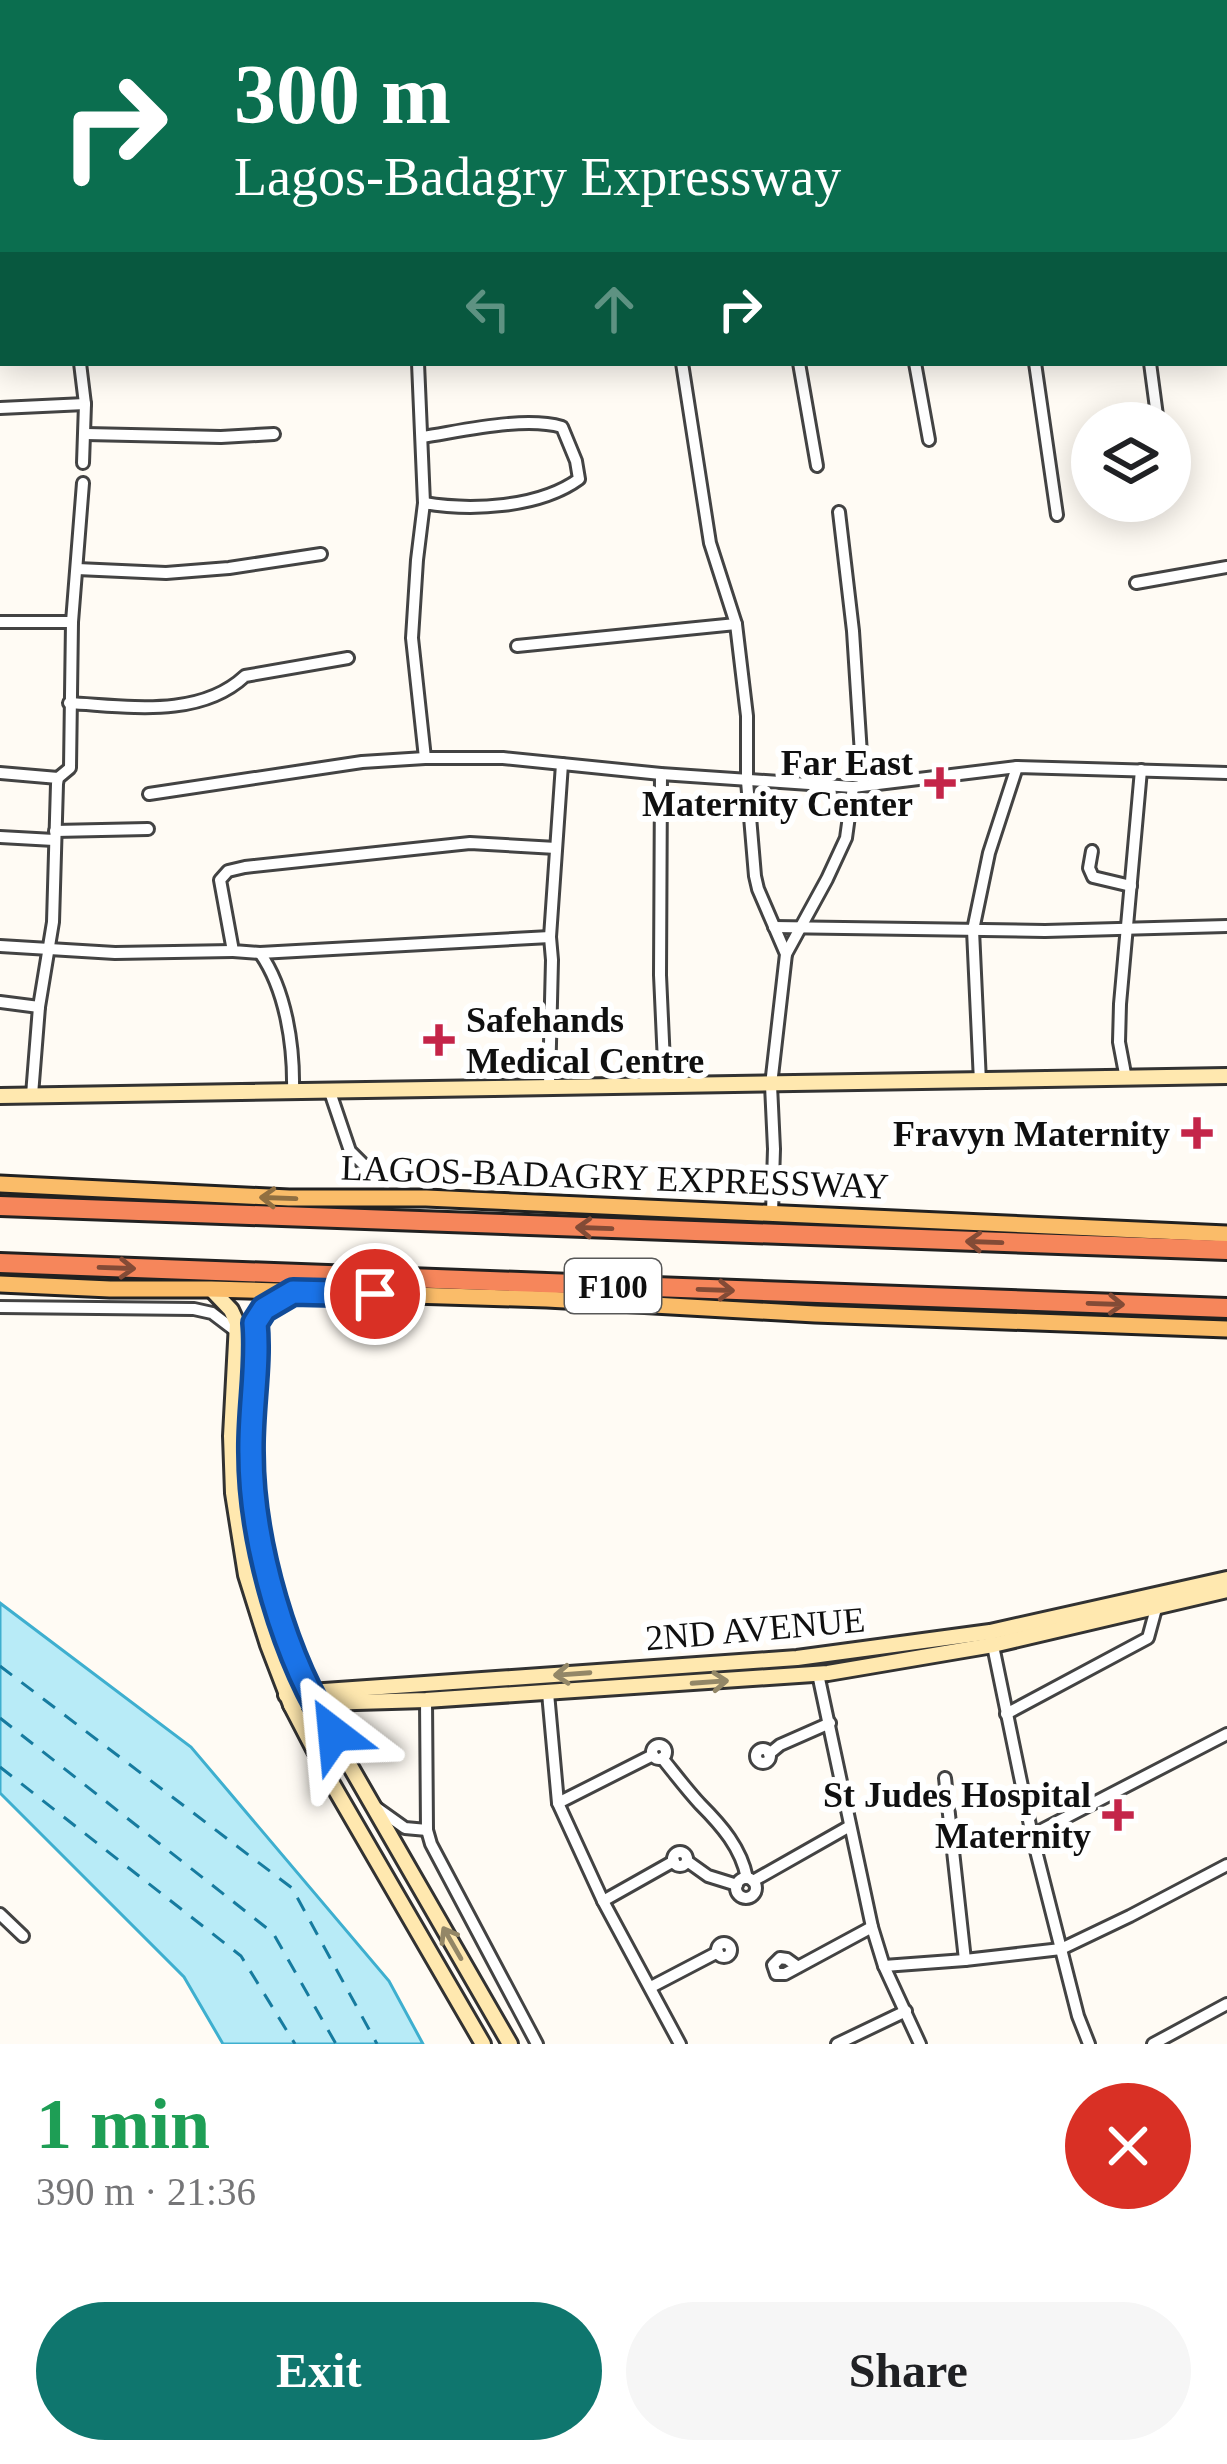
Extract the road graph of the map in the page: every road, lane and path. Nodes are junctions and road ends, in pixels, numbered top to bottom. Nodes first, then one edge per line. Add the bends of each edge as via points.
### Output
1 (80, 366) edge
2 (418, 366) edge
3 (682, 366) edge
4 (800, 366) edge
5 (916, 366) edge
6 (1035, 366) edge
7 (1150, 366) edge
8 (1155, 402) edge
9 (85, 404) junction
10 (0, 407) edge
11 (86, 434) junction
12 (274, 434) dead end
13 (422, 436) junction
14 (929, 440) dead end
15 (83, 463) dead end
16 (817, 466) dead end
17 (83, 483) dead end
18 (424, 503) junction
19 (839, 512) dead end
20 (1057, 515) dead end
21 (321, 554) dead end
22 (77, 568) junction
23 (1227, 568) edge
24 (1136, 583) dead end
25 (0, 622) edge
26 (72, 622) junction
27 (736, 624) junction
28 (517, 646) dead end
29 (348, 658) dead end
30 (69, 703) junction
31 (425, 758) junction
32 (562, 764) junction
33 (1017, 767) junction
34 (1141, 770) junction
35 (0, 773) edge
36 (1227, 773) edge
37 (661, 774) junction
38 (58, 778) junction
39 (747, 781) junction
40 (858, 786) junction
41 (149, 794) dead end
42 (148, 829) dead end
43 (54, 835) junction
44 (0, 837) edge
45 (556, 848) junction
46 (1092, 851) dead end
47 (1131, 886) junction
48 (1227, 926) edge
49 (774, 927) junction
50 (800, 929) junction
51 (1126, 929) junction
52 (973, 930) junction
53 (550, 937) junction
54 (0, 946) edge
55 (49, 949) junction
56 (233, 951) junction
57 (260, 953) junction
58 (786, 954) junction
59 (0, 1002) edge
60 (39, 1007) junction
61 (1227, 1076) edge
62 (1126, 1078) junction
63 (980, 1082) junction
64 (771, 1084) junction
65 (549, 1085) junction
66 (664, 1085) junction
67 (293, 1091) junction
68 (330, 1092) junction
69 (32, 1095) junction
70 (0, 1096) edge
71 (403, 1177) dead end
72 (0, 1184) edge
73 (0, 1206) edge
74 (772, 1213) junction
75 (1227, 1234) edge
76 (1227, 1250) edge
77 (0, 1263) edge
78 (0, 1284) edge
79 (211, 1289) junction
80 (293, 1292) junction
81 (0, 1307) edge
82 (1227, 1308) edge
83 (1227, 1329) edge
84 (237, 1332) junction
85 (1227, 1579) edge
86 (1227, 1590) edge
87 (1157, 1605) junction
88 (991, 1639) junction
89 (818, 1674) junction
90 (309, 1692) junction
91 (548, 1693) junction
92 (288, 1700) junction
93 (426, 1700) junction
94 (341, 1703) junction
95 (1006, 1714) junction
96 (830, 1723) junction
97 (334, 1734) junction
98 (1227, 1734) edge
99 (769, 1754) dead end
100 (945, 1778) dead end
101 (558, 1804) junction
102 (373, 1806) junction
103 (850, 1826) junction
104 (427, 1830) junction
105 (1032, 1835) junction
106 (1227, 1865) edge
107 (746, 1881) junction
108 (603, 1901) junction
109 (0, 1914) edge
110 (872, 1927) junction
111 (23, 1936) dead end
112 (1061, 1948) junction
113 (718, 1952) dead end
114 (965, 1960) junction
115 (884, 1966) junction
116 (798, 1967) dead end
117 (651, 1987) junction
118 (1227, 2004) edge
119 (905, 2011) junction
120 (483, 2044) edge
121 (510, 2044) edge
122 (537, 2044) edge
123 (680, 2044) edge
124 (837, 2044) edge
125 (920, 2044) edge
126 (1089, 2044) edge
127 (1153, 2044) edge

1 - 9 street
2 - 13 street
3 - 27 street via 710,543
4 - 16 street
5 - 14 street
6 - 20 street
7 - 8 street
9 - 10 street
9 - 11 street
11 - 12 street
11 - 15 street
13 - 18 street
13 - 18 street via 554,424 562,427 579,479 517,503
17 - 22 street
18 - 31 street via 412,638
19 - 40 street via 854,632
21 - 22 street via 166,573
22 - 26 street
23 - 24 street
25 - 26 street
26 - 30 street
27 - 28 street
27 - 39 street
29 - 30 street via 245,676 181,706
30 - 38 street via 70,768
31 - 32 street
31 - 41 street
32 - 37 street
32 - 45 street
33 - 34 street
33 - 40 street
33 - 52 street
34 - 36 street
34 - 47 street
35 - 38 street
37 - 39 street
37 - 66 street
38 - 43 street
39 - 40 street
39 - 49 street via 755,876
40 - 50 street via 846,838
42 - 43 street
43 - 44 street
43 - 55 street
45 - 53 street
45 - 56 street via 470,843 228,871 220,880
46 - 47 street via 1093,877
47 - 51 street
48 - 51 street
49 - 50 street
49 - 58 street
50 - 52 street
50 - 58 street
51 - 52 street
51 - 62 street via 1119,1042
52 - 63 street
53 - 57 street
53 - 65 street
54 - 55 street
55 - 56 street
55 - 60 street
56 - 57 street
57 - 67 street via 284,1011
58 - 64 street
59 - 60 street
60 - 69 street
61 - 62 main road
62 - 63 main road
63 - 64 main road
64 - 66 main road
64 - 74 street
65 - 66 main road
65 - 68 main road
67 - 68 main road
67 - 69 main road
68 - 71 street via 350,1151
69 - 70 main road
74 -> 72 main road, LAGOS-BADAGRY EXPRESSWAY
76 -> 73 highway, LAGOS-BADAGRY EXPRESSWAY / F100
74 - 75 main road, LAGOS-BADAGRY EXPRESSWAY
77 -> 82 highway, F100
78 - 79 main road
79 - 80 main road
79 - 84 main road via 231,1310
80 - 83 main road
80 - 90 main road via 255,1323 250,1457 264,1560
81 - 84 street via 194,1309
84 - 92 main road via 231,1466 239,1540
85 - 88 main road, 2ND AVENUE
86 - 87 main road, 2ND AVENUE
87 - 88 main road, 2ND AVENUE
87 - 95 street via 1148,1638
88 - 89 main road, 2ND AVENUE
88 -> 90 main road, 2ND AVENUE
88 - 95 street
91 -> 89 main road, 2ND AVENUE
89 - 96 street
90 - 92 main road, 2ND AVENUE
90 - 94 main road, 2ND AVENUE via 322,1703
90 - 97 main road
91 - 93 main road, 2ND AVENUE
91 - 101 street
92 - 120 main road
93 - 94 main road, 2ND AVENUE
93 - 104 street
94 - 97 main road via 329,1722
95 - 105 street
96 - 99 street
96 - 103 street
97 - 102 main road
98 - 105 street
100 - 114 street
101 - 107 street via 658,1756 715,1816 743,1859
101 - 108 street
102 - 104 street via 405,1828
121 -> 102 main road
103 - 107 street
103 - 110 street
104 - 122 street
105 - 112 street
106 - 112 street
107 - 108 street via 680,1862
108 - 117 street
109 - 111 street
110 - 115 street
110 - 116 street
112 - 114 street
112 - 126 street
113 - 117 street
114 - 115 street
115 - 119 street
117 - 123 street
118 - 127 street
119 - 124 street
119 - 125 street

